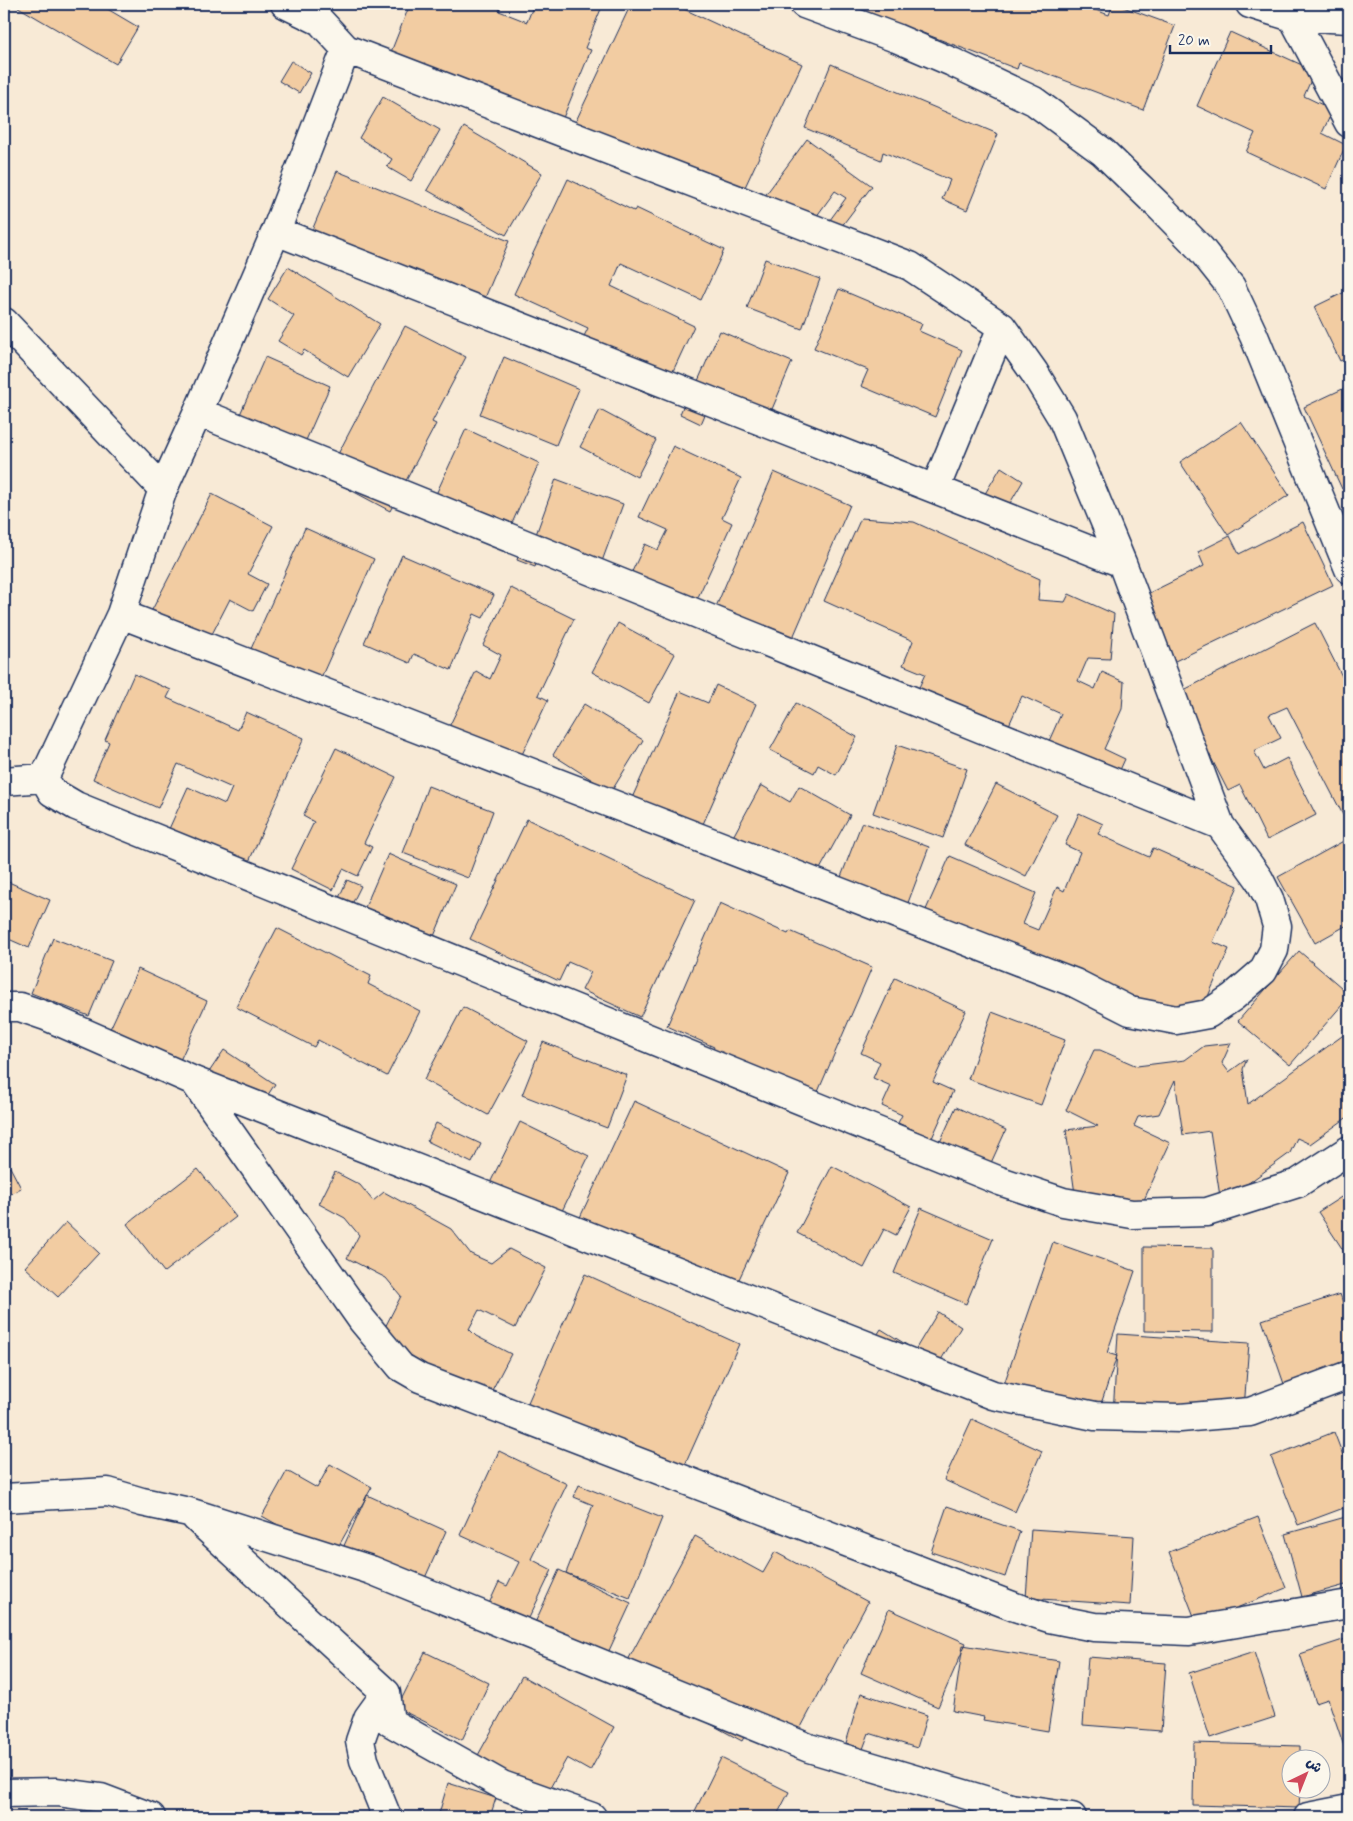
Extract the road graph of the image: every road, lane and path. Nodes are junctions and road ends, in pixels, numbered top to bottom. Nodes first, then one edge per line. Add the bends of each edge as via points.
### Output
1 (284, 4) edge
2 (804, 4) edge
3 (1250, 4) edge
4 (324, 12) edge
5 (1292, 16) junction
6 (1349, 19) edge
7 (1349, 38) edge
8 (346, 49) junction
9 (1349, 123) edge
10 (276, 231) junction
11 (4, 322) edge
12 (1002, 327) junction
13 (198, 412) junction
14 (163, 488) junction
15 (935, 490) junction
16 (1122, 564) junction
17 (1349, 568) edge
18 (121, 614) junction
19 (44, 778) junction
20 (4, 782) edge
21 (1220, 825) junction
22 (4, 1007) edge
23 (194, 1081) junction
24 (1349, 1150) edge
25 (1349, 1375) edge
26 (4, 1498) edge
27 (190, 1512) junction
28 (1349, 1604) edge
29 (386, 1693) junction
30 (4, 1793) edge
31 (1349, 1809) edge
32 (150, 1817) edge
33 (387, 1817) edge
34 (592, 1817) edge
35 (1072, 1817) edge
36 (1308, 1817) edge

1 - 4 street
2 - 17 street via 896,38 1034,101 1103,152 1200,248 1231,287 1254,336
3 - 5 street
4 - 8 street
5 - 6 street
5 - 7 street
5 - 9 street
8 - 10 street
8 - 12 street via 910,266
10 - 13 street
10 - 15 street
11 - 14 street
12 - 15 street
12 - 16 street via 1062,418
13 - 14 street
13 - 21 street
14 - 18 street
15 - 16 street
16 - 21 street
18 - 19 street
18 - 21 street via 1075,983 1130,1011 1176,1020 1208,1014 1233,997 1263,971 1274,950 1277,926 1269,899 1259,879
19 - 20 street
19 - 24 street via 52,792 76,806 1000,1181 1063,1202 1132,1214 1207,1212 1298,1183
22 - 23 street via 20,1007 46,1016
23 - 25 street via 993,1395 1095,1416 1180,1418 1250,1412
23 - 28 street via 362,1320 401,1367 420,1378 1049,1618 1094,1627 1189,1631
26 - 27 street via 108,1492
27 - 29 street
27 - 35 street via 371,1570 809,1748 1011,1808
29 - 33 street via 368,1718 360,1741 364,1760
29 - 34 street via 390,1722 502,1785
30 - 32 street via 57,1792 101,1798
31 - 36 street

